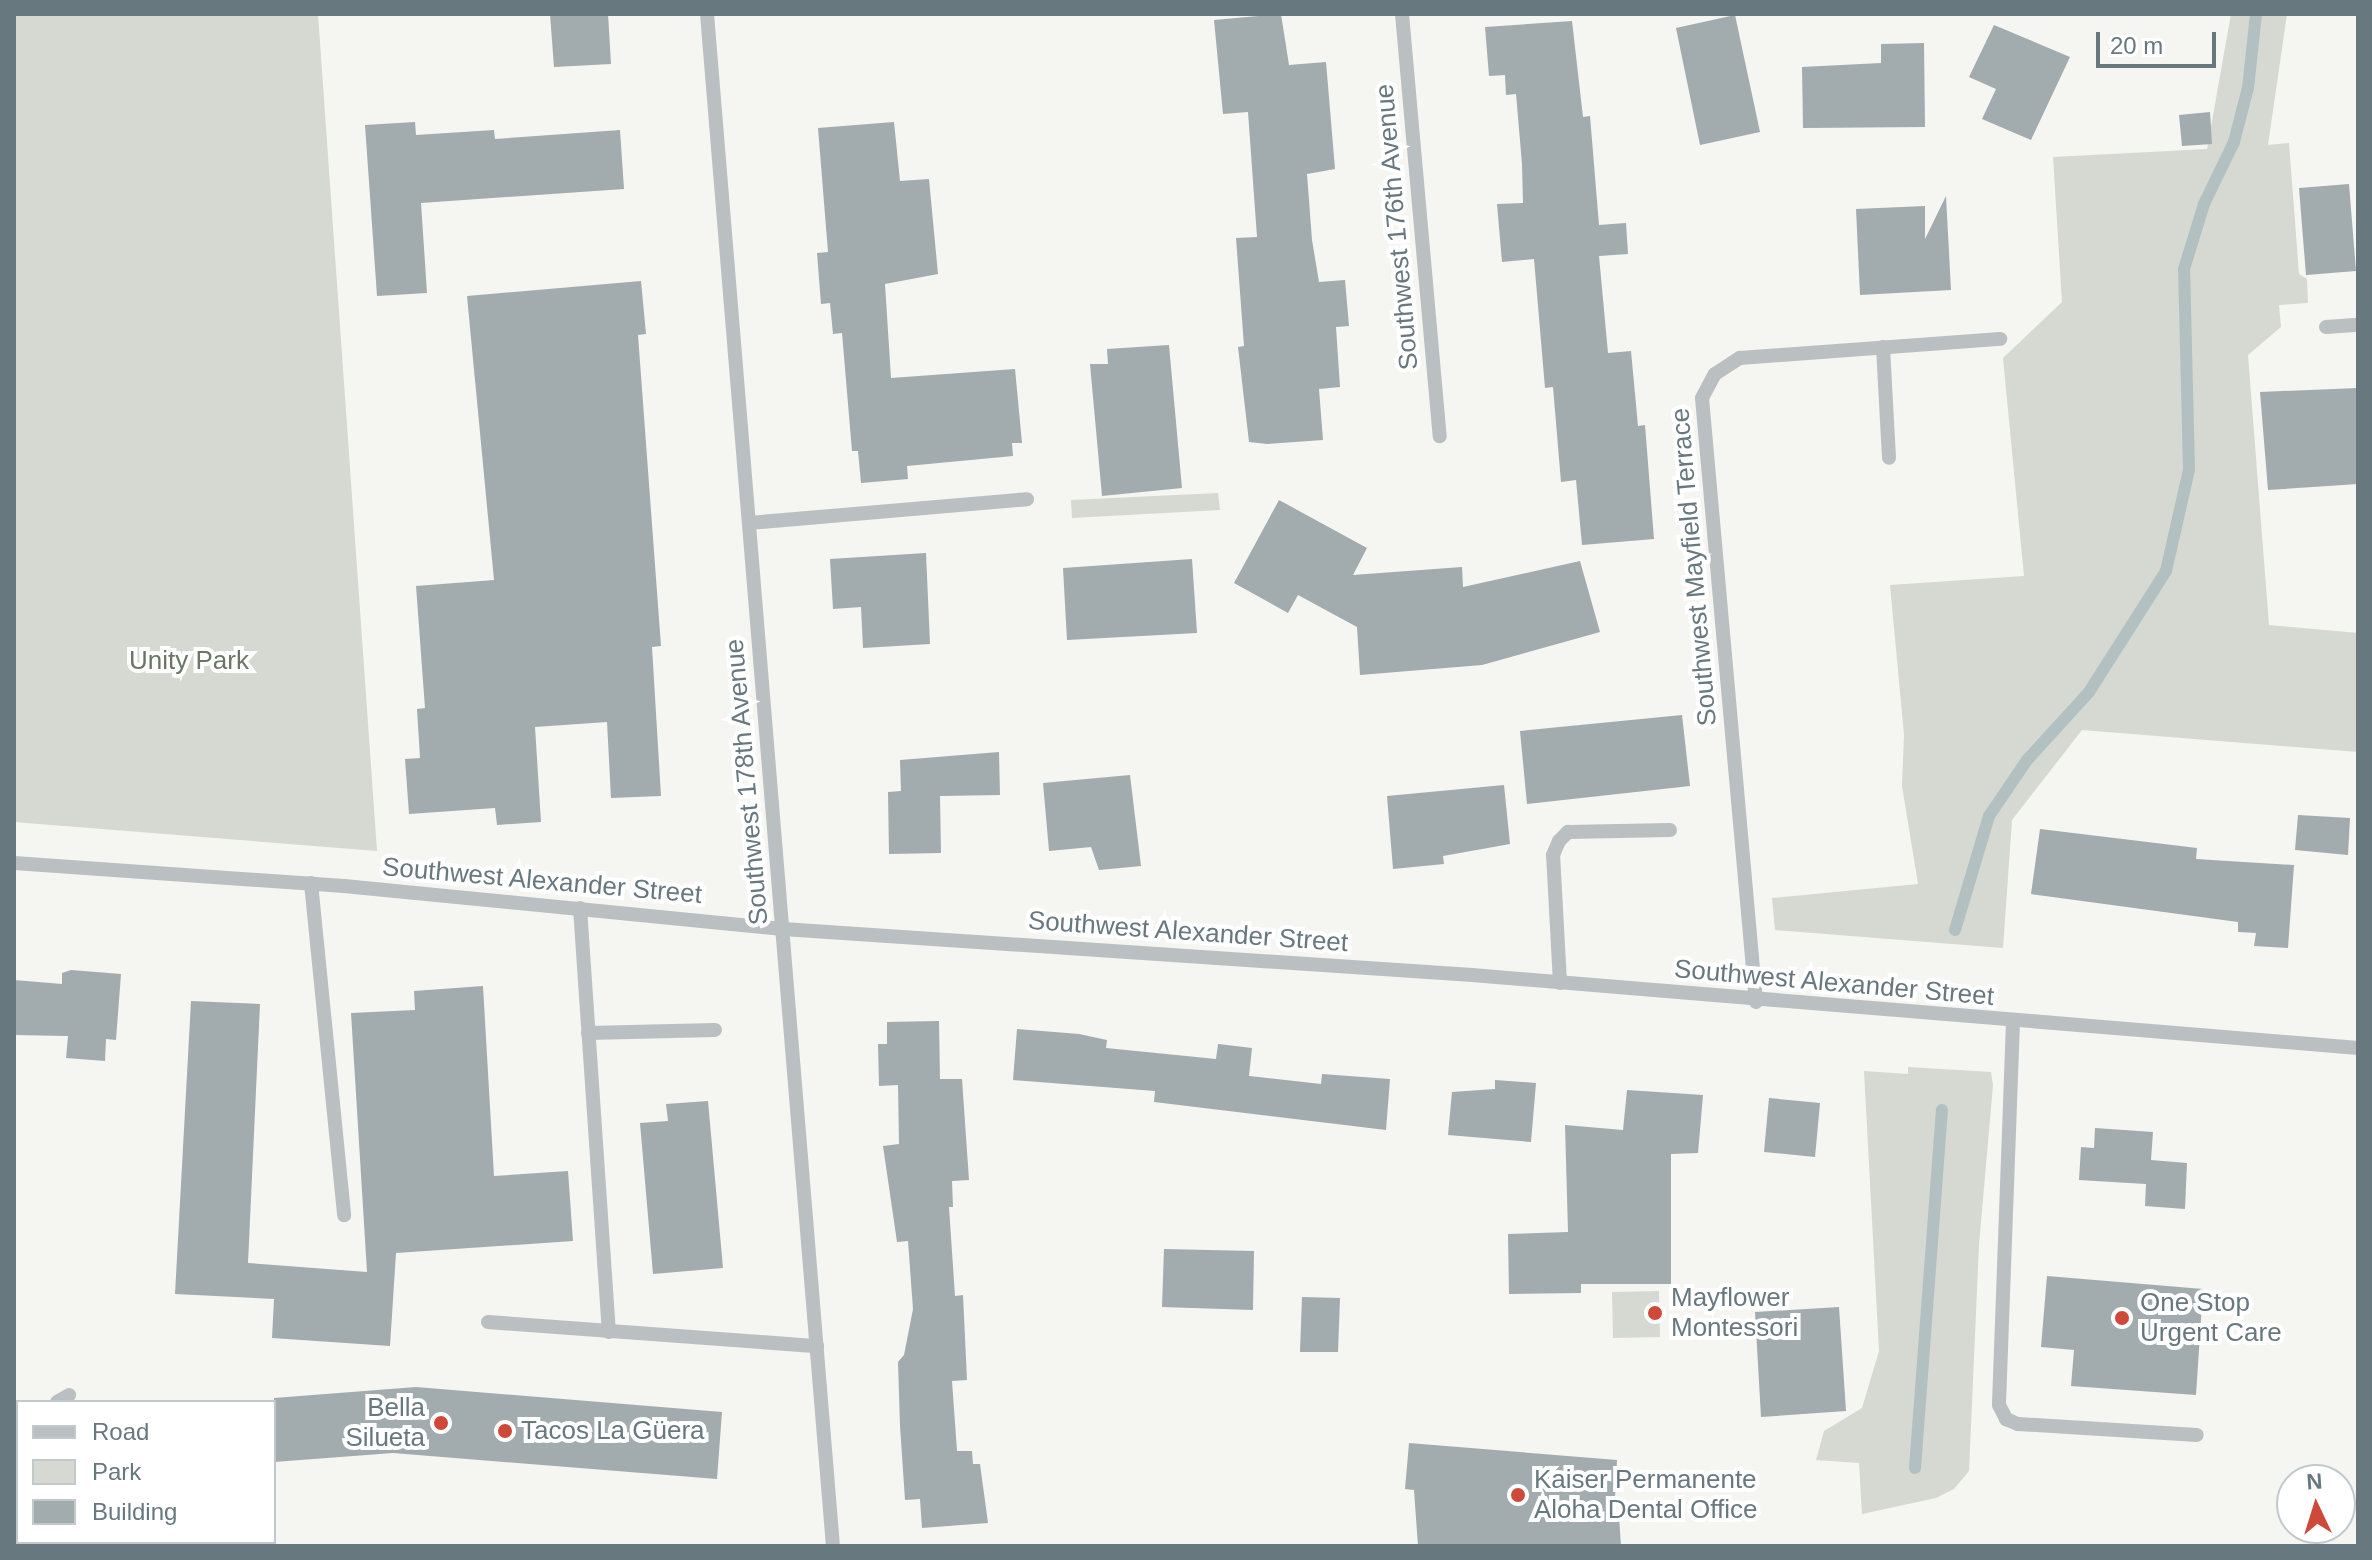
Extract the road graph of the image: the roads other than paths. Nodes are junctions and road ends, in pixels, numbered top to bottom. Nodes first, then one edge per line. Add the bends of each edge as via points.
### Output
1 (707, 14) edge
2 (1402, 14) edge
3 (2358, 325) edge
4 (2326, 327) dead end
5 (2000, 339) dead end
6 (1883, 347) junction
7 (1440, 436) dead end
8 (1889, 458) dead end
9 (1027, 499) dead end
10 (749, 523) junction
11 (1670, 830) dead end
12 (14, 863) edge
13 (311, 883) junction
14 (580, 908) junction
15 (783, 929) junction
16 (1560, 983) junction
17 (1756, 1002) junction
18 (2013, 1022) junction
19 (715, 1030) dead end
20 (588, 1033) junction
21 (2358, 1048) edge
22 (344, 1215) dead end
23 (488, 1322) dead end
24 (609, 1332) junction
25 (817, 1346) junction
26 (2197, 1435) dead end
27 (833, 1546) edge

1 - 10 street, Southwest 178th Avenue
2 - 7 street, Southwest 176th Avenue
3 - 4 street
5 - 6 street, Southwest Mayfield Terrace
6 - 8 street
6 - 17 street, Southwest Mayfield Terrace via 1740,358 1715,374 1702,398
9 - 10 street
10 - 15 street, Southwest 178th Avenue
11 - 16 street via 1568,832 1559,841 1553,855
12 - 13 street, Southwest Alexander Street
13 - 14 street, Southwest Alexander Street
13 - 22 street
14 - 15 street, Southwest Alexander Street
14 - 20 street
15 - 16 street, Southwest Alexander Street
15 - 25 street, Southwest 178th Avenue
16 - 17 street, Southwest Alexander Street
17 - 18 street, Southwest Alexander Street
18 - 21 street, Southwest Alexander Street
18 - 26 street via 1999,1405 2006,1419 2018,1424
19 - 20 street
20 - 24 street
23 - 24 street
24 - 25 street
25 - 27 street, Southwest 178th Avenue

